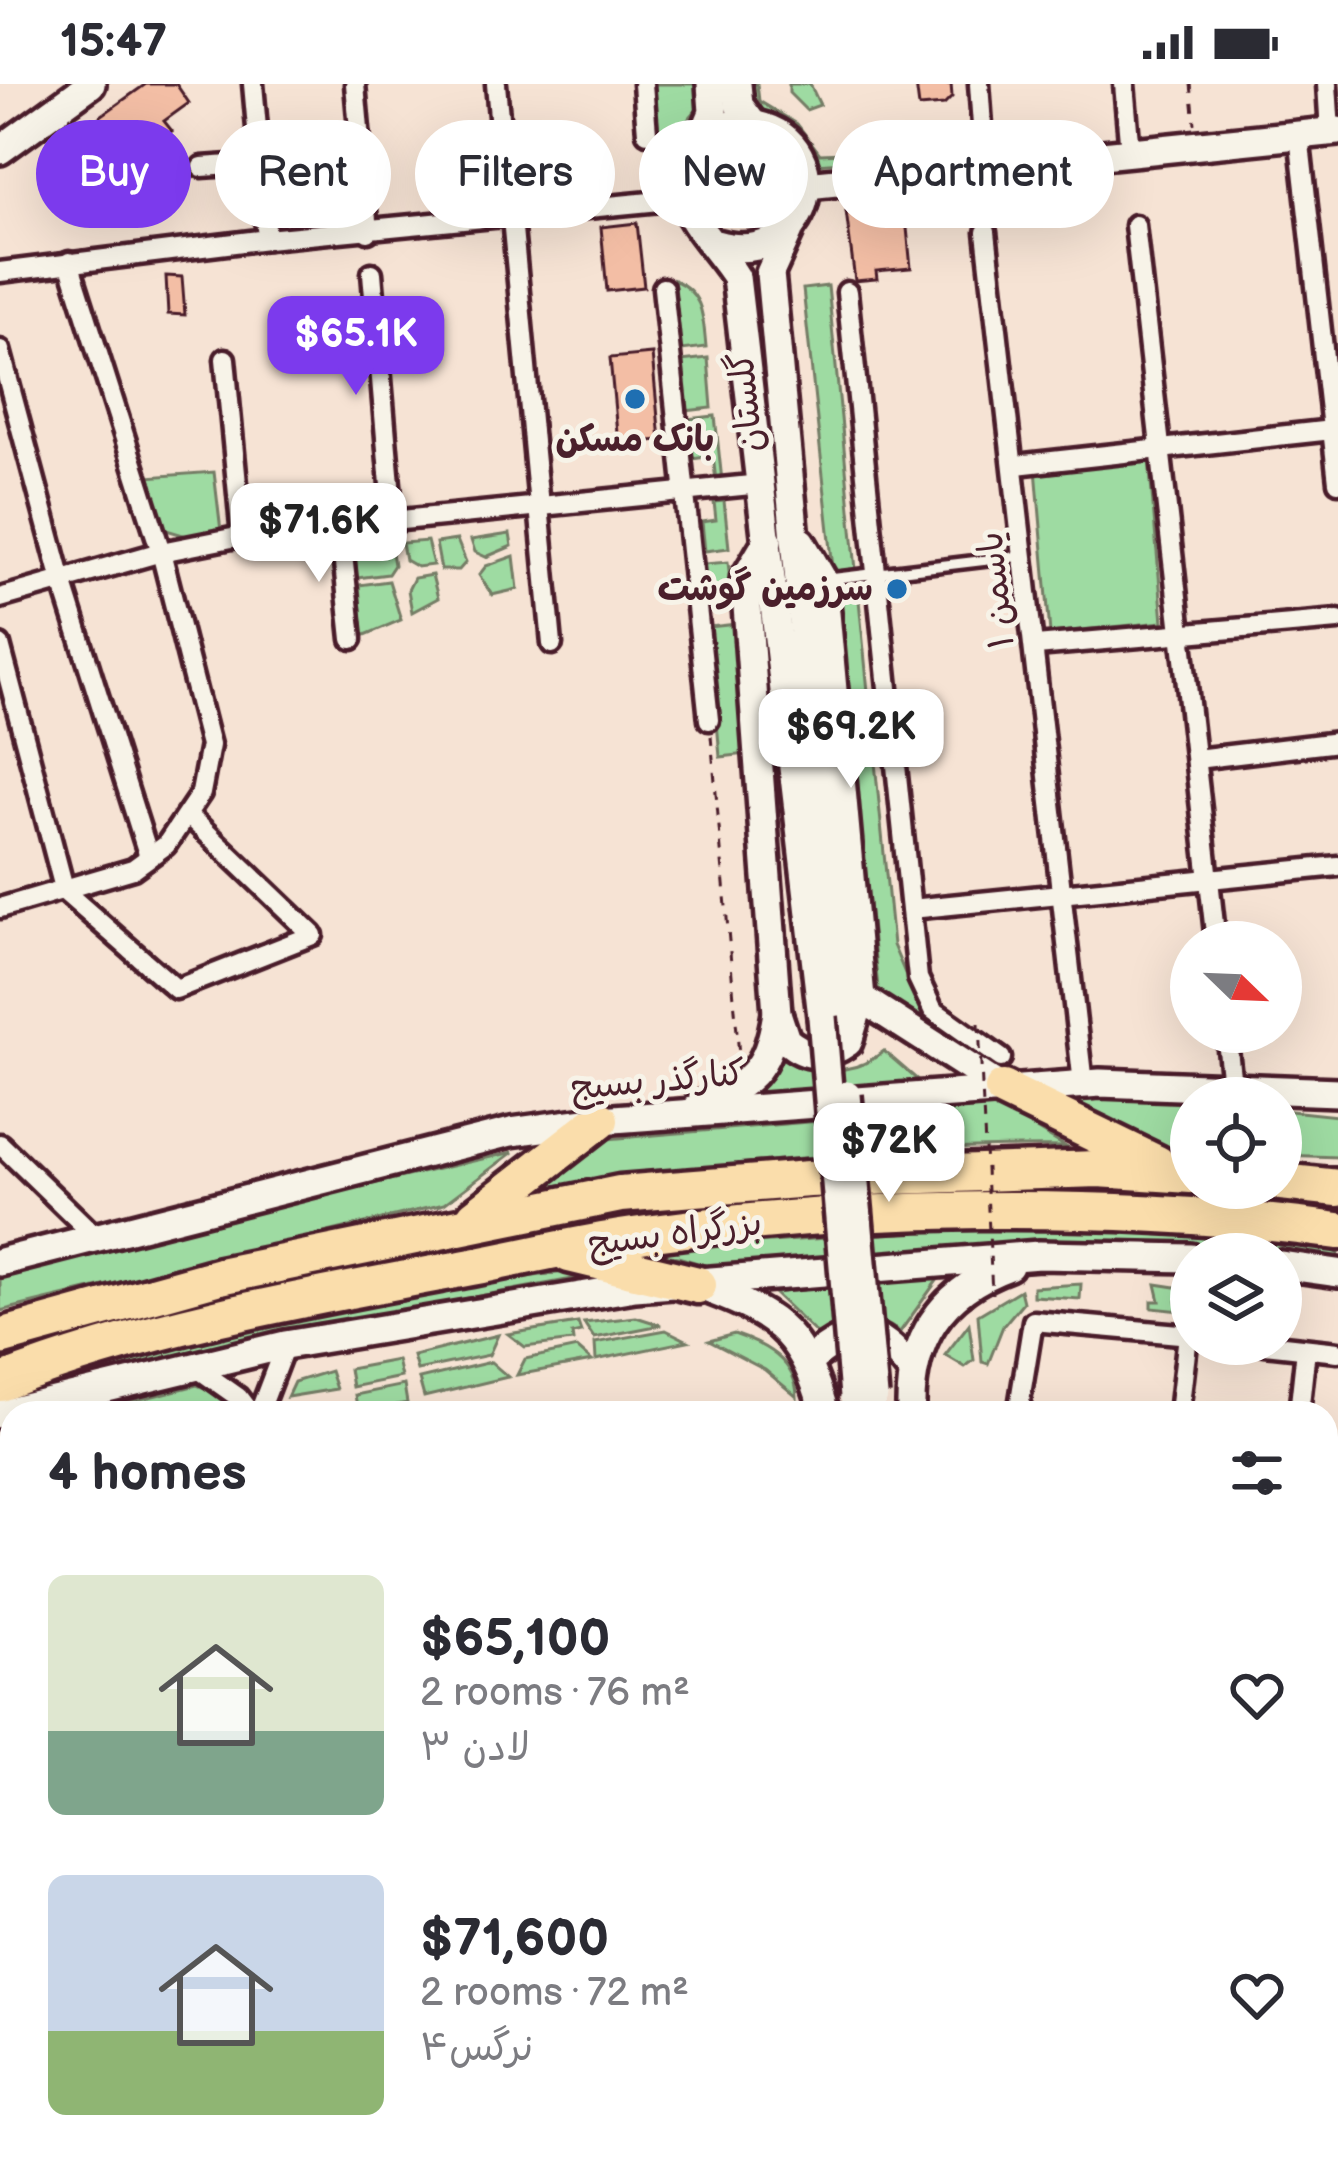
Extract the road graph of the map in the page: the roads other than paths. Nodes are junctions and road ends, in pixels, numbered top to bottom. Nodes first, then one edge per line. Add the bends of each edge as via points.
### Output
1 (90, 84) edge
2 (253, 84) edge
3 (355, 84) edge
4 (496, 84) edge
5 (643, 84) edge
6 (711, 84) edge
7 (737, 84) edge
8 (979, 84) edge
9 (1124, 84) edge
10 (1327, 84) edge
11 (256, 120) edge
12 (358, 120) edge
13 (499, 120) edge
14 (646, 120) edge
15 (710, 120) edge
16 (750, 120) edge
17 (982, 120) edge
18 (1334, 132) edge
19 (1299, 135) junction
20 (0, 150) edge
21 (1130, 152) junction
22 (1114, 154) edge
23 (215, 165) edge
24 (202, 166) dead end
25 (1135, 224) dead end
26 (415, 227) edge
27 (266, 228) edge
28 (368, 228) edge
29 (513, 228) edge
30 (697, 228) edge
31 (789, 230) joint
32 (368, 232) junction
33 (986, 232) road end
34 (267, 238) junction
35 (716, 244) junction
36 (69, 262) junction
37 (0, 272) edge
38 (372, 273) dead end
39 (663, 288) dead end
40 (847, 292) dead end
41 (0, 350) edge
42 (225, 359) dead end
43 (1332, 430) junction
44 (1162, 449) junction
45 (1016, 464) junction
46 (1338, 482) edge
47 (761, 484) junction
48 (686, 491) junction
49 (539, 503) junction
50 (393, 520) junction
51 (340, 526) junction
52 (242, 536) junction
53 (768, 540) junction
54 (161, 552) junction
55 (1026, 555) junction
56 (798, 574) junction
57 (874, 574) junction
58 (62, 581) junction
59 (0, 598) edge
60 (1338, 620) edge
61 (1182, 634) junction
62 (352, 639) dead end
63 (552, 644) dead end
64 (0, 645) edge
65 (1036, 646) junction
66 (710, 720) road end
67 (1338, 742) edge
68 (1196, 759) junction
69 (189, 816) junction
70 (149, 857) junction
71 (1338, 866) edge
72 (1209, 880) junction
73 (64, 892) junction
74 (1062, 892) junction
75 (0, 908) edge
76 (910, 909) junction
77 (1214, 921) edge
78 (861, 998) junction
79 (778, 1013) junction
80 (1002, 1073) junction
81 (1083, 1084) junction
82 (1170, 1085) edge
83 (1302, 1090) edge
84 (1338, 1092) edge
85 (682, 1114) junction
86 (600, 1120) junction
87 (0, 1144) edge
88 (1170, 1167) edge
89 (1170, 1174) edge
90 (1302, 1184) edge
91 (1338, 1188) edge
92 (467, 1222) junction
93 (1338, 1231) edge
94 (96, 1237) junction
95 (554, 1250) junction
96 (1039, 1255) junction
97 (1170, 1258) edge
98 (0, 1262) edge
99 (1302, 1268) edge
100 (1338, 1273) edge
101 (698, 1285) junction
102 (10, 1333) edge
103 (1170, 1333) edge
104 (285, 1346) junction
105 (1302, 1349) edge
106 (1306, 1349) junction
107 (1338, 1352) edge
108 (809, 1361) junction
109 (1186, 1365) edge
110 (194, 1366) junction
111 (912, 1371) junction
112 (13, 1378) edge
113 (53, 1401) edge
114 (241, 1401) edge
115 (264, 1401) edge
116 (821, 1401) edge
117 (865, 1401) edge
118 (911, 1401) edge
119 (1020, 1401) edge
120 (1181, 1401) edge
121 (1300, 1401) edge

1 - 20 main road
2 - 11 street
3 - 12 street
4 - 13 street
5 - 14 street
6 - 15 main road
7 - 16 main road
8 - 17 street
9 - 21 street
10 - 18 street
18 - 19 main road
19 - 21 main road
19 - 43 street
21 - 22 main road
23 - 24 street
25 - 44 street
26 - 32 street
27 - 34 street
28 - 32 street
29 - 49 street
30 - 35 main road
31 - 35 main road via 755,249
31 - 56 main road, گلستان via 770,273
32 - 34 street
33 - 45 street, یاسمن ۱
34 - 36 street
35 - 47 main road, گلستان via 736,277
36 - 37 street
36 - 54 street
38 - 50 street
39 - 48 street
40 - 57 street
41 - 58 street
42 - 52 street
43 - 44 street
43 - 46 street
44 - 45 street
44 - 61 street
45 - 55 street, یاسمن ۱
47 - 48 street
47 - 53 main road, گلستان
48 - 49 street
48 - 66 street
49 - 50 street
49 - 63 street
50 - 51 street
51 - 52 street
51 - 62 street
52 - 54 street
53 - 56 main road, گلستان
53 - 79 main road via 745,580
54 - 58 street
54 - 69 street via 210,745
55 - 57 lane
55 - 65 street, یاسمن ۱
56 - 57 lane
56 - 78 main road
56 - 117 main road, bridge
57 - 76 street
58 - 59 street
58 - 70 street
60 - 61 street
61 - 65 street
61 - 68 street
64 - 73 street
65 - 74 street, یاسمن ۱
67 - 68 street
68 - 72 street
69 - 70 street
69 - 73 street via 314,934 176,989
70 - 73 street
71 - 72 street
72 - 74 street
72 - 77 street
73 - 75 street
74 - 76 street
74 - 81 street, یاسمن ۱
76 - 80 street via 924,997
78 - 79 main road via 848,1042 824,1054 786,1040
78 - 80 main road
79 - 85 main road via 759,1072
80 - 81 main road, کنارگذر بسیج
80 - 85 main road, کنارگذر بسیج
80 - 88 highway
81 - 82 main road, کنارگذر بسیج
83 - 84 main road, کنارگذر بسیج
85 - 86 main road, کنارگذر بسیج
86 - 92 highway
86 - 94 main road, کنارگذر بسیج via 511,1132
87 - 94 street
89 - 92 highway, بزرگراه بسیج via 1098,1168 809,1179 620,1194
90 - 91 highway
92 - 102 highway, بزرگراه بسیج
93 - 95 highway, بزرگراه بسیج via 1257,1220 994,1211 808,1218
94 - 98 main road, کنارگذر بسیج
95 - 101 highway
95 - 112 highway, بزرگراه بسیج via 228,1315
96 - 97 main road
96 - 101 main road
96 - 111 main road via 984,1275 940,1307
99 - 100 main road
101 - 104 main road via 562,1296
101 - 108 main road via 784,1326
103 - 119 street via 1033,1321
104 - 110 main road
104 - 115 street
105 - 106 street
106 - 107 street
106 - 121 street
108 - 111 main road via 848,1334 869,1333
108 - 116 main road
109 - 120 street
110 - 113 main road
110 - 114 street
111 - 118 main road

